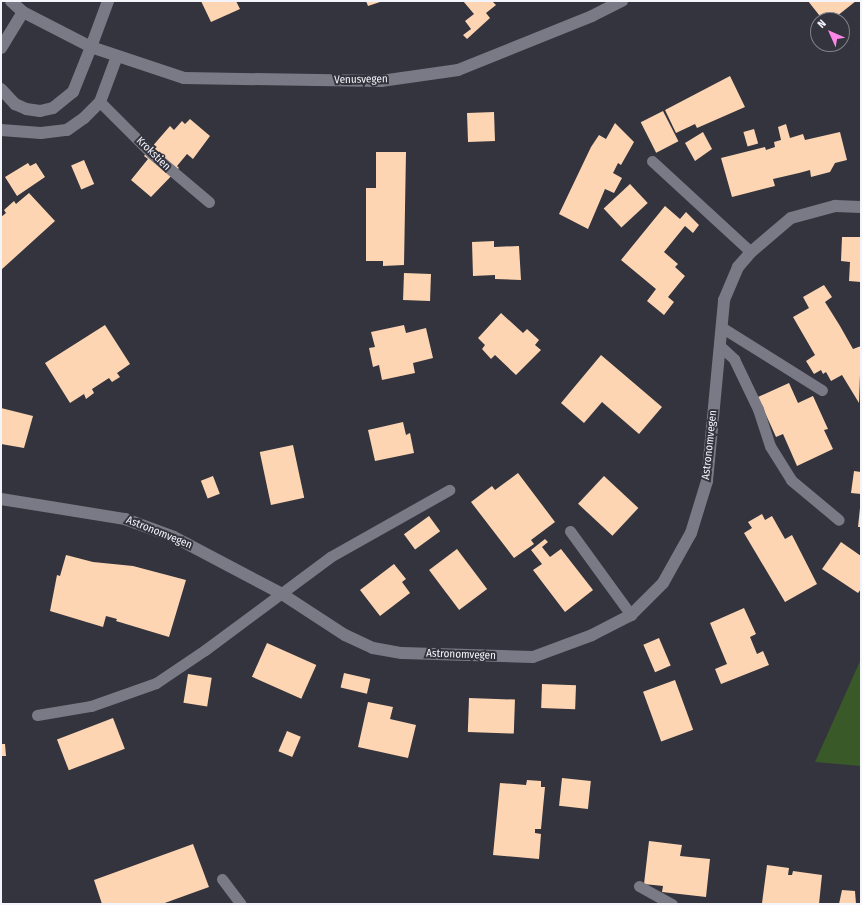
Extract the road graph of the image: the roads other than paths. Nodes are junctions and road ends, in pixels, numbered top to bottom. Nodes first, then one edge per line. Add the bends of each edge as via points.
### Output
1 (11, 1) edge
2 (108, 1) edge
3 (622, 1) edge
4 (23, 12) junction
5 (91, 47) junction
6 (1, 48) edge
7 (117, 56) junction
8 (1, 89) edge
9 (100, 102) junction
10 (1, 130) edge
11 (652, 161) dead end
12 (208, 202) dead end
13 (861, 207) edge
14 (751, 252) junction
15 (721, 327) junction
16 (719, 345) junction
17 (822, 390) dead end
18 (449, 490) dead end
19 (1, 500) edge
20 (839, 520) dead end
21 (570, 531) dead end
22 (282, 594) junction
23 (631, 615) junction
24 (37, 714) dead end
25 (222, 879) dead end
26 (639, 886) dead end
27 (241, 904) edge
28 (672, 904) edge

1 - 4 street, Venusvegen
2 - 5 street
3 - 7 street, Venusvegen via 592,16 458,70 381,81 184,78
4 - 5 street, Venusvegen
4 - 6 street
5 - 7 street, Venusvegen
5 - 8 street via 73,92 53,108 40,111 26,109 15,104
7 - 9 street
9 - 10 street via 84,118 66,130 41,133
9 - 12 lane, Krokstien via 151,153
11 - 14 lane
13 - 14 street, Astronomvegen via 835,206 791,218
14 - 15 street, Astronomvegen via 738,267 724,300
15 - 16 street, Astronomvegen
15 - 17 lane
16 - 20 lane via 734,359 758,409 770,446 792,480
16 - 23 street, Astronomvegen via 707,481 691,533 663,583
18 - 22 lane via 330,557
19 - 22 street, Astronomvegen via 125,519 174,537
21 - 23 lane
22 - 23 street, Astronomvegen via 345,635 373,648 402,653 533,657 592,635
22 - 24 lane via 156,683 91,706
25 - 27 lane
26 - 28 lane

